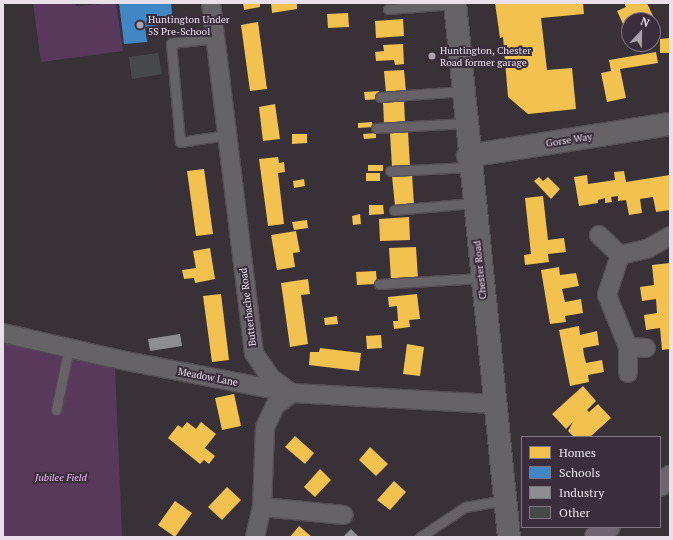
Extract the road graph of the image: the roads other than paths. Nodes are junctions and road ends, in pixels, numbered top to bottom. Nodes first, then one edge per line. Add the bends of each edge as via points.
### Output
1 (211, 3) edge
2 (455, 4) edge
3 (388, 9) dead end
4 (216, 38) junction
5 (464, 91) junction
6 (380, 97) dead end
7 (466, 123) junction
8 (670, 124) edge
9 (376, 128) dead end
10 (227, 135) junction
11 (469, 161) junction
12 (390, 171) dead end
13 (473, 203) junction
14 (394, 210) dead end
15 (599, 235) dead end
16 (670, 236) edge
17 (620, 255) junction
18 (481, 278) junction
19 (379, 284) dead end
20 (3, 333) edge
21 (69, 348) junction
22 (628, 348) junction
23 (646, 348) dead end
24 (628, 373) dead end
25 (292, 393) junction
26 (495, 404) junction
27 (56, 410) dead end
28 (670, 477) edge
29 (661, 484) edge
30 (503, 500) junction
31 (262, 507) junction
32 (344, 515) dead end
33 (607, 528) edge
34 (255, 537) edge
35 (420, 537) edge
36 (508, 537) edge
37 (596, 537) edge

1 - 4 street, Butterbache Road
2 - 3 lane
2 - 5 main road, Chester Road
4 - 10 street, Butterbache Road
4 - 10 lane via 171,43 180,142
5 - 6 lane
5 - 7 main road, Chester Road
7 - 9 lane
7 - 11 main road, Chester Road
8 - 11 main road, Gorse Way
10 - 25 street, Butterbache Road via 254,353 271,378
11 - 12 lane
11 - 13 main road, Chester Road
13 - 14 lane
13 - 18 main road, Chester Road
15 - 17 street
16 - 17 street via 647,249
17 - 22 street via 607,295
18 - 19 lane
18 - 26 main road, Chester Road
20 - 21 street, Meadow Lane
21 - 25 street, Meadow Lane
21 - 27 lane
22 - 23 street
22 - 24 street
25 - 26 street
25 - 31 street via 275,406 266,428
26 - 30 main road, Chester Road
28 - 29 highway
30 - 35 lane via 465,506
30 - 36 main road, Chester Road
31 - 32 street
31 - 34 street
33 - 37 highway

